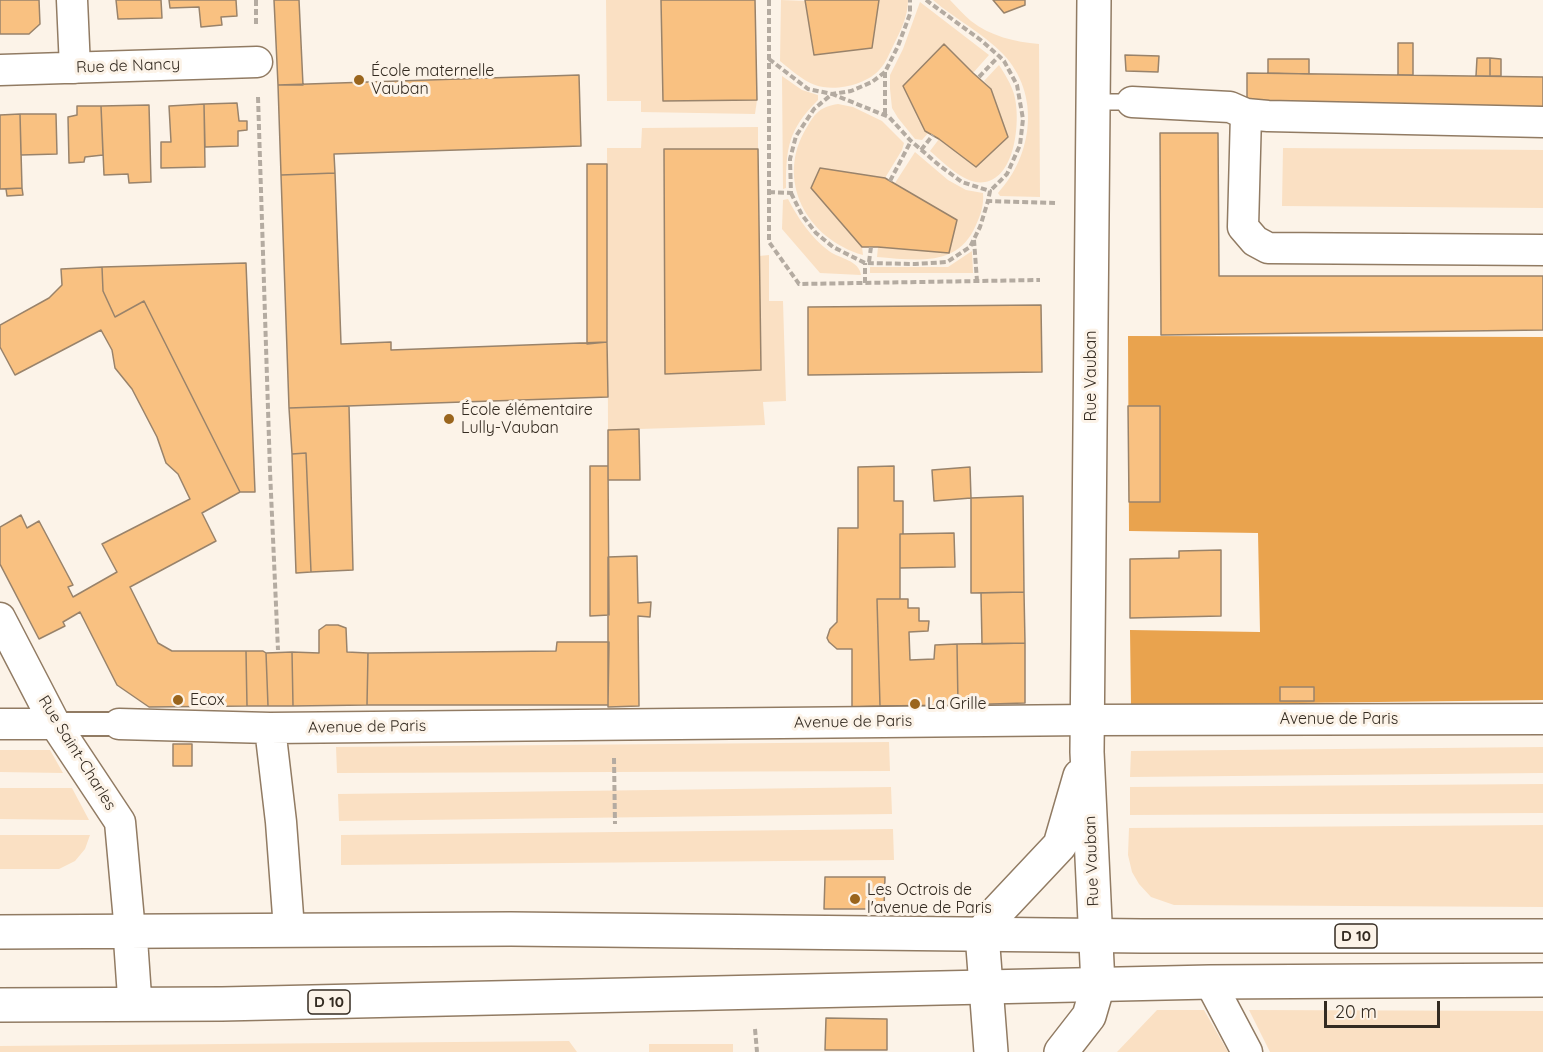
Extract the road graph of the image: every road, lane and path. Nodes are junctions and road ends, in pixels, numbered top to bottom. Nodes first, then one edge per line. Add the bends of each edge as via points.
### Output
1 (72, 0) edge
2 (256, 0) edge
3 (769, 0) edge
4 (910, 0) edge
5 (926, 0) edge
6 (1094, 0) edge
7 (256, 33) dead end
8 (999, 57) junction
9 (769, 59) junction
10 (257, 62) dead end
11 (75, 68) junction
12 (0, 70) edge
13 (885, 72) junction
14 (979, 77) dead end
15 (832, 94) junction
16 (258, 95) dead end
17 (1093, 102) junction
18 (1132, 102) joint
19 (1246, 114) junction
20 (885, 116) junction
21 (1543, 122) edge
22 (933, 135) dead end
23 (911, 141) junction
24 (921, 150) junction
25 (890, 181) dead end
26 (769, 192) junction
27 (990, 192) junction
28 (791, 193) junction
29 (988, 201) junction
30 (1092, 202) junction
31 (974, 239) junction
32 (871, 247) dead end
33 (1543, 250) edge
34 (867, 262) junction
35 (1040, 280) dead end
36 (977, 281) junction
37 (865, 283) junction
38 (0, 618) edge
39 (278, 650) dead end
40 (1543, 719) edge
41 (0, 724) edge
42 (55, 724) junction
43 (119, 724) joint
44 (270, 728) junction
45 (1088, 736) junction
46 (614, 754) dead end
47 (615, 824) dead end
48 (289, 929) junction
49 (0, 932) edge
50 (130, 932) junction
51 (982, 934) junction
52 (1096, 935) junction
53 (1543, 936) edge
54 (1543, 980) edge
55 (1210, 982) junction
56 (1098, 985) junction
57 (987, 987) junction
58 (135, 1004) junction
59 (0, 1005) edge
60 (991, 1052) edge
61 (1060, 1052) edge
62 (1247, 1052) edge

1 - 11 street
2 - 7 path
3 - 9 path
4 - 13 path via 910,14
5 - 8 path
6 - 17 main road, Rue Vauban
8 - 14 path
8 - 27 path via 1017,85 1023,119 1020,146 1007,174
9 - 15 path via 808,89
9 - 26 path
10 - 11 street, Rue de Nancy
11 - 12 street, Rue de Nancy
13 - 15 path via 862,87
13 - 20 path
15 - 20 path
15 - 28 path via 814,109 796,136 790,159
16 - 39 path
17 - 18 lane
17 - 30 main road, Rue Vauban
18 - 19 street via 1230,107
19 - 21 street
19 - 33 street via 1243,227 1255,241 1268,248
20 - 23 path
22 - 24 path
23 - 24 path
23 - 25 path
24 - 27 path via 962,182
26 - 28 path
26 - 37 path via 769,242 799,284
27 - 29 path
28 - 34 path via 816,233 834,247
29 - 30 path
29 - 31 path
30 - 45 main road, Rue Vauban
31 - 34 path via 970,247 947,262
31 - 36 path
32 - 34 path
34 - 37 path
35 - 36 path
36 - 37 path
38 - 42 street, Rue Saint-Charles
40 - 45 street, Avenue de Paris
41 - 42 street
42 - 43 street
42 - 50 street, Rue Saint-Charles via 120,822
43 - 44 street, Avenue de Paris
44 - 45 street, Avenue de Paris
44 - 48 street
45 - 51 main road, Rue Vauban via 1060,846 997,912
45 - 52 main road, Rue Vauban
46 - 47 path
48 - 50 main road, D 10
48 - 51 main road, D 10
49 - 50 main road, D 10
50 - 58 main road
51 - 52 main road, D 10
51 - 57 main road
52 - 53 main road, D 10
52 - 56 main road, Rue Vauban
54 - 55 main road, D 10
55 - 56 main road, D 10
55 - 62 street
56 - 57 main road, D 10
56 - 61 main road, Rue Vauban via 1089,1016
57 - 58 main road, D 10
57 - 60 main road
58 - 59 main road, D 10

